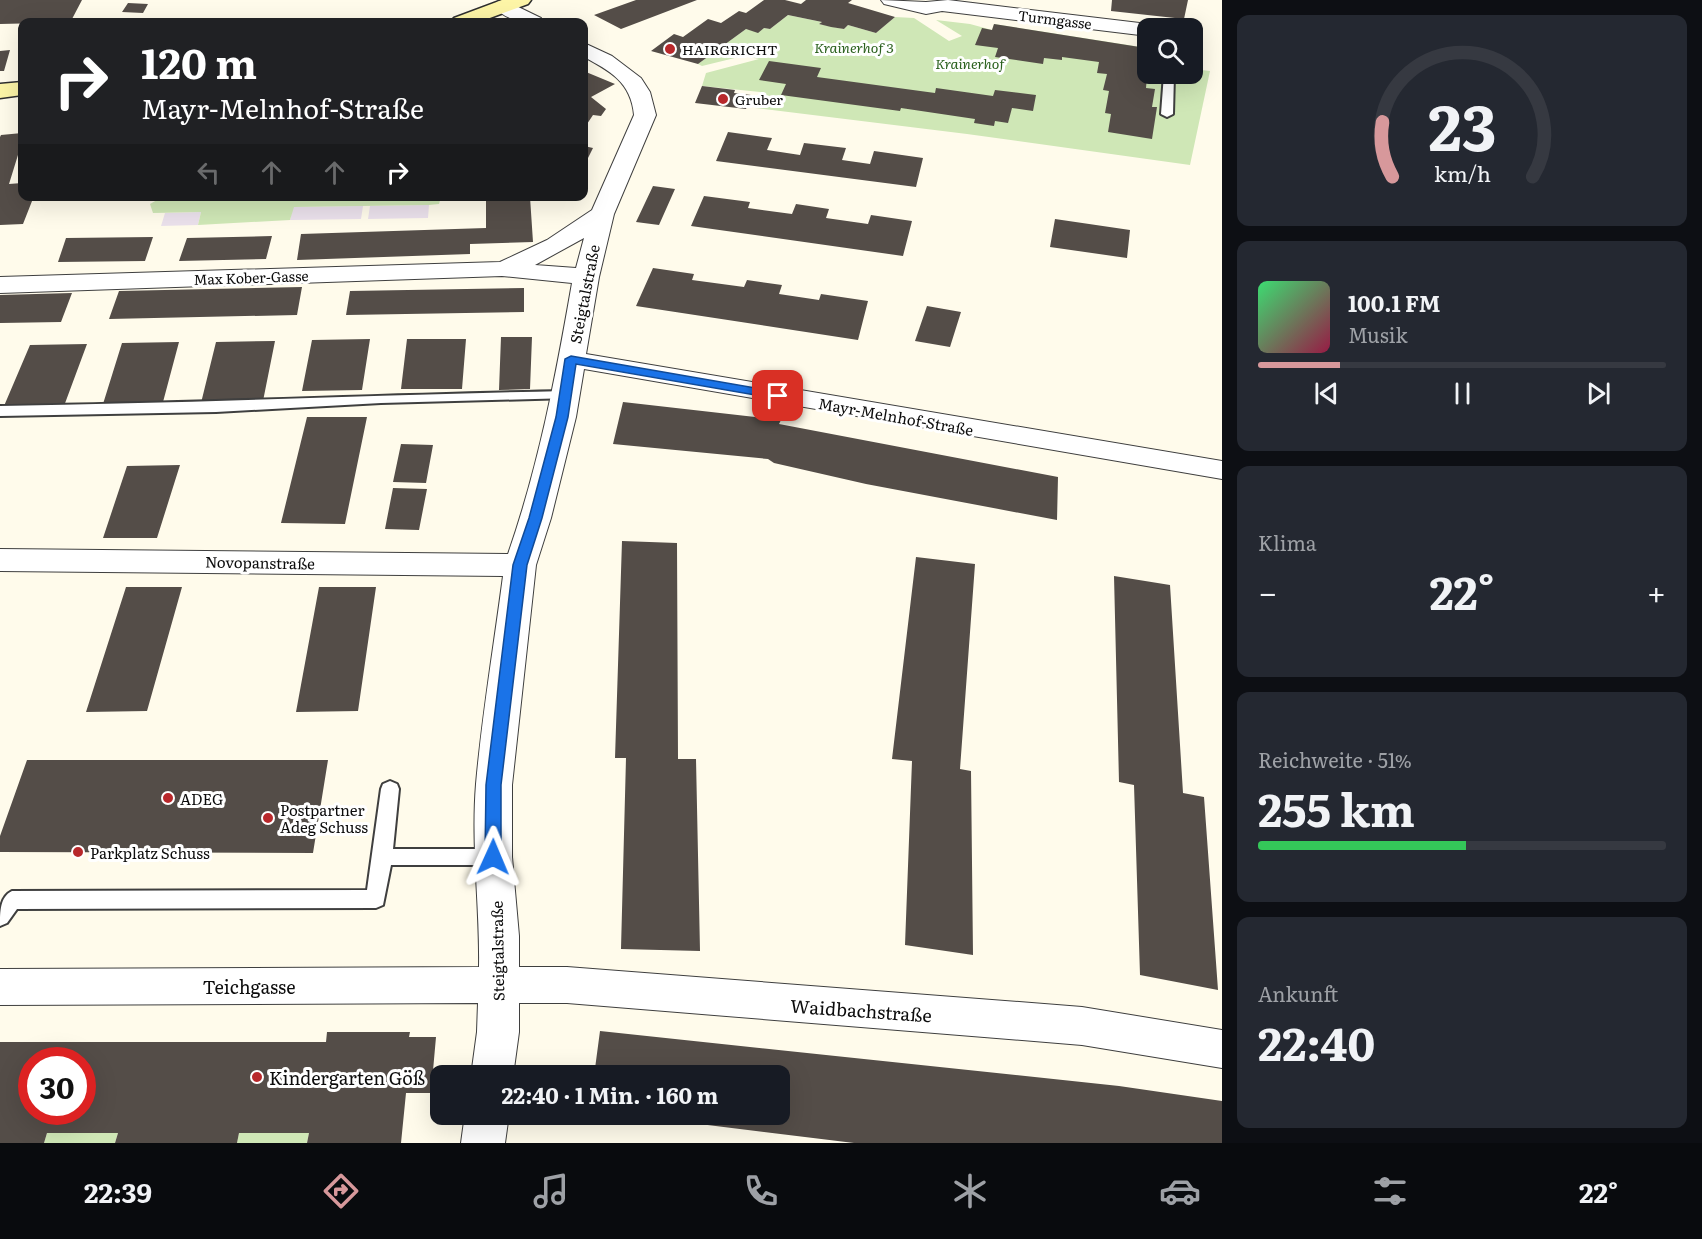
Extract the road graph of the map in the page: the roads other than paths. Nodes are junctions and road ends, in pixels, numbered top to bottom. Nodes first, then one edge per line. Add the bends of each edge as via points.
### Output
1 (891, 0) edge
2 (513, 3) edge
3 (472, 18) edge
4 (530, 18) edge
5 (1137, 29) edge
6 (588, 52) edge
7 (1168, 84) edge
8 (18, 89) edge
9 (0, 91) edge
10 (1167, 114) dead end
11 (602, 214) junction
12 (502, 270) junction
13 (586, 277) junction
14 (0, 285) edge
15 (571, 359) junction
16 (566, 395) junction
17 (0, 411) edge
18 (1222, 470) edge
19 (0, 560) edge
20 (520, 565) junction
21 (390, 789) dead end
22 (382, 857) junction
23 (493, 857) junction
24 (0, 917) edge
25 (498, 983) junction
26 (0, 987) edge
27 (1222, 1049) edge
28 (494, 1065) edge
29 (485, 1125) edge
30 (483, 1143) edge

1 - 5 street, Turmgasse via 926,8 942,5
2 - 3 main road
2 - 4 street
6 - 11 street, Steigtalstraße via 630,78 641,90 645,103 645,115
7 - 10 lane
8 - 9 main road
11 - 12 street, Max Kober-Gasse via 575,235
11 - 13 street, Steigtalstraße
12 - 13 street, Max Kober-Gasse
12 - 14 street, Max Kober-Gasse
13 - 15 street, Steigtalstraße
15 - 16 street, Steigtalstraße
15 - 18 street, Mayr-Melnhof-Straße
16 - 17 lane
16 - 20 street, Steigtalstraße via 536,518
19 - 20 street, Novopanstraße
20 - 23 street, Steigtalstraße via 494,785
21 - 22 lane
22 - 23 lane
22 - 24 lane via 376,899 12,900
23 - 25 street, Steigtalstraße
25 - 26 street, Teichgasse
25 - 27 street, Waidbachstraße via 567,985 1082,1026
25 - 28 street, Steigtalstraße
29 - 30 street

